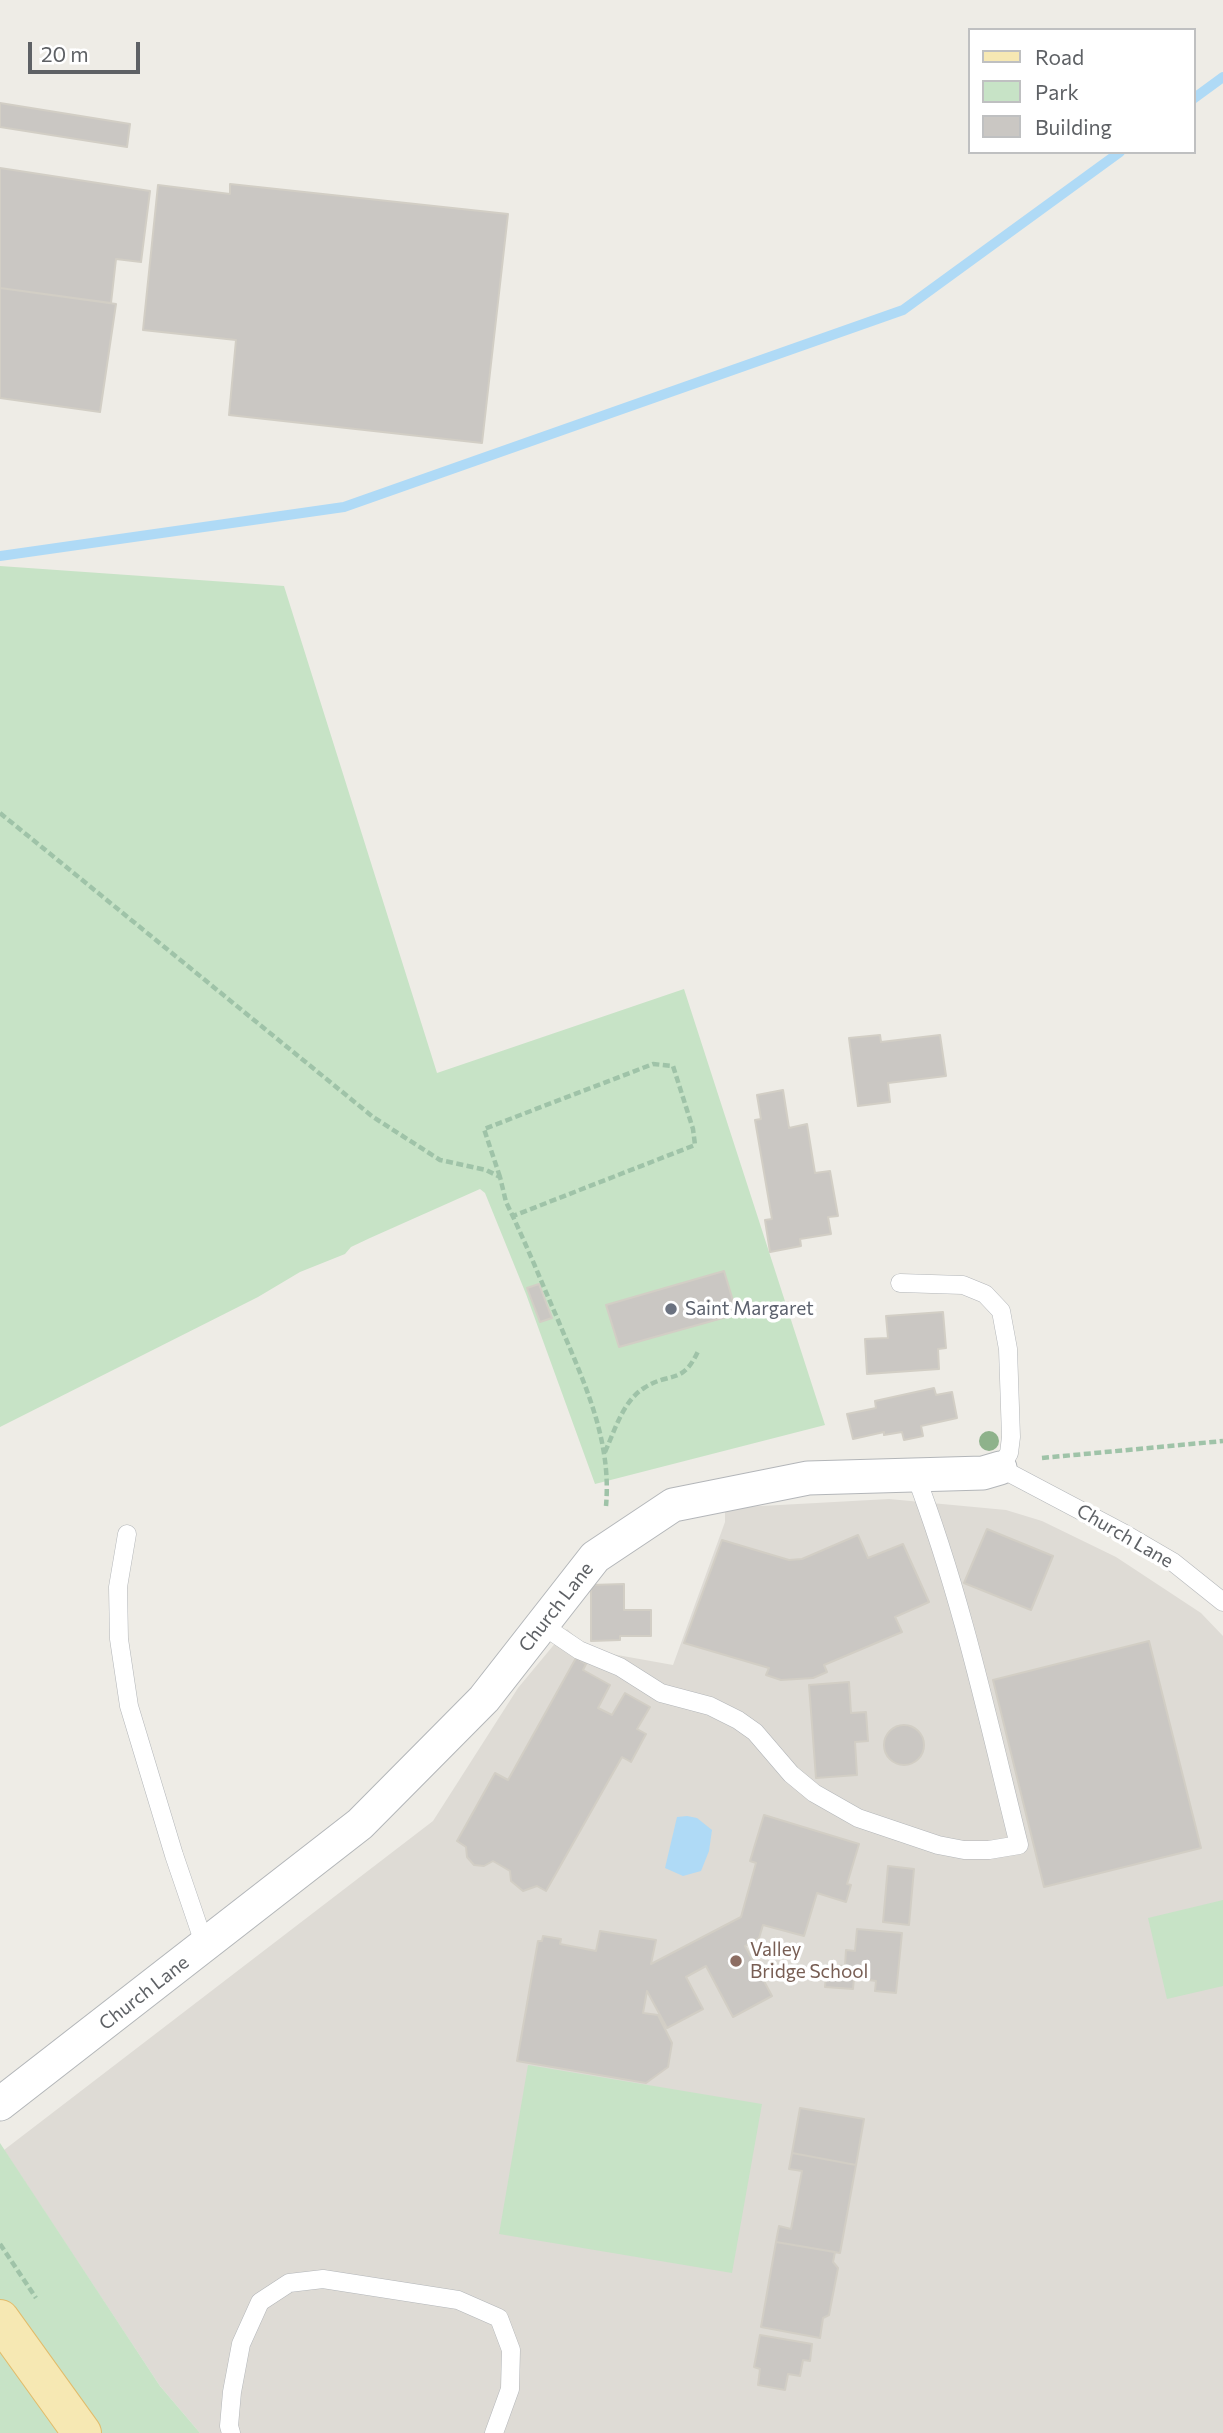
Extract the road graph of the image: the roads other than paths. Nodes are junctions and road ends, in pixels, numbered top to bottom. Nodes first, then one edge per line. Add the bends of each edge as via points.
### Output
1 (900, 1283) dead end
2 (1000, 1468) junction
3 (915, 1474) junction
4 (127, 1534) dead end
5 (1223, 1602) edge
6 (542, 1625) junction
7 (205, 1946) junction
8 (0, 2104) edge
9 (0, 2319) edge
10 (82, 2433) edge
11 (232, 2433) edge
12 (494, 2433) edge

1 - 2 lane via 963,1285 985,1294 1000,1311 1008,1349 1011,1437
2 - 3 street, Church Lane via 983,1473
2 - 5 lane, Church Lane via 1161,1555
3 - 6 street, Church Lane via 808,1478 673,1505 595,1557
3 - 6 lane via 961,1609 1019,1845 964,1850 858,1818 814,1793 738,1720 710,1706 661,1693
4 - 7 lane via 118,1587 119,1640 129,1706
6 - 7 street, Church Lane via 484,1699 360,1824
7 - 8 street, Church Lane
9 - 10 main road
11 - 12 lane via 232,2392 241,2344 260,2302 289,2283 323,2280 458,2300 499,2318 511,2350 510,2389

